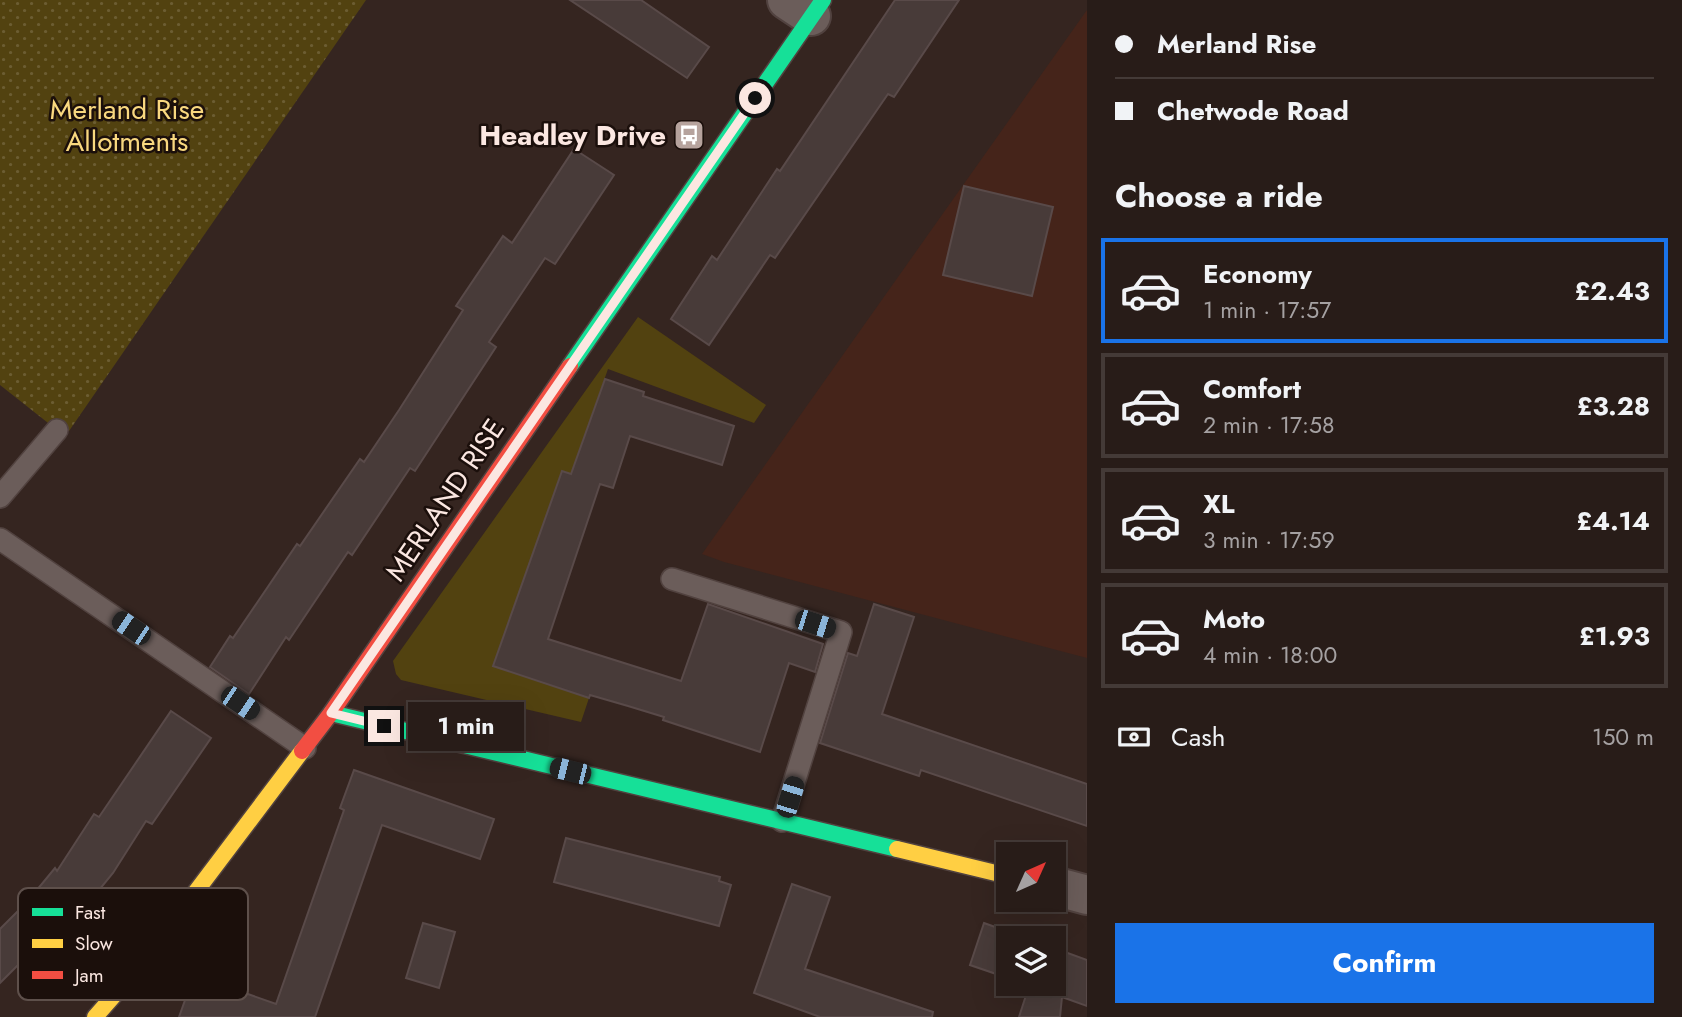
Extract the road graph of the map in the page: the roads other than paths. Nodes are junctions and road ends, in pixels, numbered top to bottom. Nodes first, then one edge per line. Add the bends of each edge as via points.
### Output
1 (807, 5) edge
2 (57, 430) dead end
3 (0, 497) edge
4 (0, 539) edge
5 (672, 579) dead end
6 (331, 713) junction
7 (305, 748) junction
8 (782, 821) junction
9 (996, 873) edge
10 (199, 888) edge
11 (1066, 890) edge
12 (1087, 895) edge
13 (110, 1000) edge
14 (95, 1017) edge

1 - 6 street, MERLAND RISE
2 - 3 lane
4 - 7 lane
5 - 8 lane via 841,632
6 - 7 street, MERLAND RISE
6 - 8 street
7 - 10 street, MERLAND RISE
8 - 9 street
11 - 12 street
13 - 14 street, MERLAND RISE

